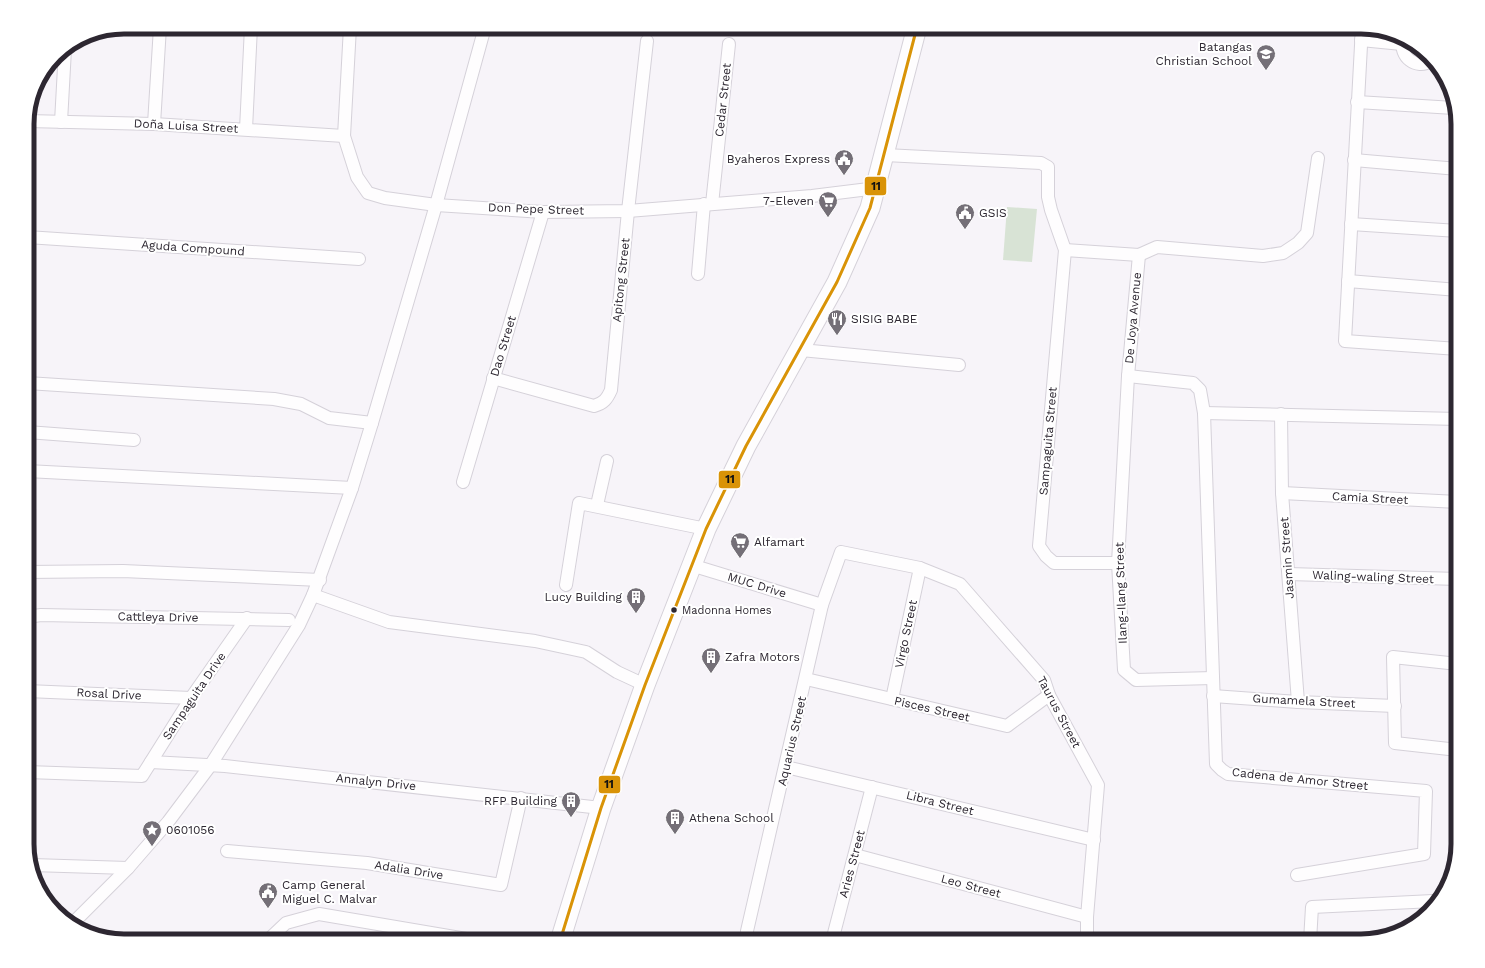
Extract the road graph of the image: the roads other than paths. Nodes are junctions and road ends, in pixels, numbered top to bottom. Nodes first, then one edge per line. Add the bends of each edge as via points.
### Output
1 (160, 34) edge
2 (251, 34) edge
3 (350, 34) edge
4 (483, 34) edge
5 (915, 34) edge
6 (1361, 34) edge
7 (1361, 40) junction
8 (647, 41) dead end
9 (1398, 42) edge
10 (729, 44) dead end
11 (1403, 44) edge
12 (64, 57) edge
13 (1427, 63) edge
14 (1357, 102) junction
15 (1449, 108) edge
16 (34, 121) edge
17 (60, 122) junction
18 (154, 124) junction
19 (246, 129) junction
20 (344, 136) junction
21 (885, 155) junction
22 (1318, 158) dead end
23 (1354, 160) junction
24 (1451, 168) edge
25 (876, 188) junction
26 (708, 204) junction
27 (436, 205) junction
28 (628, 210) junction
29 (543, 212) junction
30 (1351, 224) junction
31 (1451, 231) edge
32 (34, 237) edge
33 (1065, 250) junction
34 (1139, 255) junction
35 (359, 259) dead end
36 (698, 274) dead end
37 (1348, 281) junction
38 (1451, 289) edge
39 (1451, 349) edge
40 (801, 350) junction
41 (959, 365) dead end
42 (1128, 376) junction
43 (493, 378) junction
44 (34, 383) edge
45 (1204, 413) junction
46 (1281, 414) junction
47 (1451, 419) edge
48 (372, 423) junction
49 (34, 433) edge
50 (134, 440) dead end
51 (607, 461) dead end
52 (34, 471) edge
53 (463, 482) dead end
54 (352, 488) junction
55 (1282, 493) junction
56 (1451, 502) edge
57 (597, 505) junction
58 (706, 529) junction
59 (841, 552) joint
60 (1118, 563) junction
61 (691, 565) junction
62 (920, 568) junction
63 (34, 572) edge
64 (1289, 574) junction
65 (1451, 579) edge
66 (320, 580) junction
67 (566, 585) dead end
68 (313, 595) junction
69 (822, 605) junction
70 (34, 616) edge
71 (247, 618) junction
72 (288, 620) dead end
73 (1451, 663) edge
74 (1213, 678) junction
75 (806, 679) junction
76 (645, 685) junction
77 (34, 690) edge
78 (1049, 695) junction
79 (1213, 696) junction
80 (191, 698) junction
81 (892, 699) junction
82 (1298, 702) junction
83 (1395, 706) junction
84 (1451, 749) edge
85 (150, 762) junction
86 (210, 766) junction
87 (786, 767) junction
88 (34, 772) edge
89 (872, 787) junction
90 (521, 798) junction
91 (601, 808) junction
92 (1094, 840) junction
93 (227, 851) dead end
94 (855, 855) junction
95 (37, 865) edge
96 (128, 868) junction
97 (1297, 875) dead end
98 (1430, 901) edge
99 (1087, 917) junction
100 (76, 920) edge
101 (747, 931) dead end
102 (274, 934) edge
103 (437, 934) edge
104 (562, 934) edge
105 (834, 934) edge
106 (1087, 934) edge
107 (1310, 934) edge

1 - 18 street
2 - 19 street
3 - 20 street, Don Pepe Street
4 - 27 street
5 - 21 main road
6 - 7 street
7 - 9 street
7 - 14 street
8 - 28 street, Apitong Street
10 - 26 street, Cedar Street
11 - 13 street via 1405,56 1413,63
12 - 17 street
14 - 15 street
14 - 23 street
16 - 17 street, Doña Luisa Street
17 - 18 street, Doña Luisa Street
18 - 19 street, Doña Luisa Street
19 - 20 street, Doña Luisa Street
20 - 27 street, Don Pepe Street via 357,177 368,193
21 - 25 main road
21 - 33 street via 1041,163 1048,167 1048,197
22 - 34 street via 1307,233 1283,253 1263,256 1157,248
23 - 24 street
23 - 30 street
25 - 26 street, Don Pepe Street
25 - 40 main road via 849,258
26 - 28 street, Don Pepe Street
26 - 36 street, Cedar Street
27 - 29 street, Don Pepe Street
27 - 48 street
28 - 29 street, Don Pepe Street
28 - 43 street, Apitong Street via 611,390 608,398 602,404 594,406
29 - 43 street, Dao Street
30 - 31 street
30 - 37 street
32 - 35 street, Aguda Compound
33 - 34 street, De Joya Avenue
33 - 60 street, Sampaguita Street via 1039,546 1054,563
34 - 42 street, De Joya Avenue
37 - 38 street
37 - 39 street via 1345,341
40 - 41 street
40 - 58 main road via 750,440
42 - 45 street, De Joya Avenue via 1194,383 1200,390
42 - 60 street, Ilang-Ilang Street
43 - 53 street, Dao Street
44 - 48 street via 274,399 301,404 329,418
45 - 46 street
45 - 74 street, Cadena de Amor Street
46 - 47 street
46 - 55 street, Jasmin Street
48 - 54 street
49 - 50 street
51 - 57 street
52 - 54 street
54 - 66 street
55 - 56 street, Camia Street
55 - 64 street, Jasmin Street
57 - 58 street
57 - 67 street via 579,503
58 - 61 main road
59 - 62 street, Taurus Street
59 - 69 street, Aquarius Street
60 - 74 street, Ilang-Ilang Street via 1124,670 1136,680
61 - 69 street, MUC Drive
61 - 76 main road
62 - 78 street, Taurus Street via 960,584 1044,680
62 - 81 street, Virgo Street
63 - 66 street via 123,571
64 - 65 street, Waling-waling Street
64 - 82 street, Jasmin Street
66 - 68 street
68 - 76 street via 389,622 535,641 586,652 617,672
68 - 86 street via 299,625
69 - 75 street, Aquarius Street
70 - 71 street, Cattleya Drive
71 - 72 street, Cattleya Drive
71 - 80 street, Sampaguita Drive
73 - 83 street via 1393,657
74 - 79 street, Cadena de Amor Street
75 - 81 street, Pisces Street
75 - 87 street, Aquarius Street
76 - 91 main road
77 - 80 street, Rosal Drive
78 - 81 street, Pisces Street via 1007,726
78 - 92 street, Taurus Street via 1098,785
79 - 82 street, Gumamela Street
79 - 97 street, Cadena de Amor Street via 1216,764 1228,774 1426,791 1424,854
80 - 85 street, Sampaguita Drive
82 - 83 street, Gumamela Street
83 - 84 street via 1395,743
85 - 86 street, Annalyn Drive
85 - 88 street, Sampaguita Drive via 142,776
86 - 90 street, Annalyn Drive
86 - 96 street via 168,822
87 - 89 street, Libra Street
87 - 101 street, Aquarius Street
89 - 92 street, Libra Street
89 - 94 street, Aries Street
90 - 91 street, Annalyn Drive
90 - 93 street, Adalia Drive via 501,885 367,863
91 - 104 main road
92 - 99 street, Taurus Street
94 - 99 street, Leo Street
94 - 105 street, Aries Street
95 - 96 street
96 - 100 street
98 - 107 street via 1312,907
99 - 106 street, Taurus Street
102 - 103 street via 286,923 319,914

